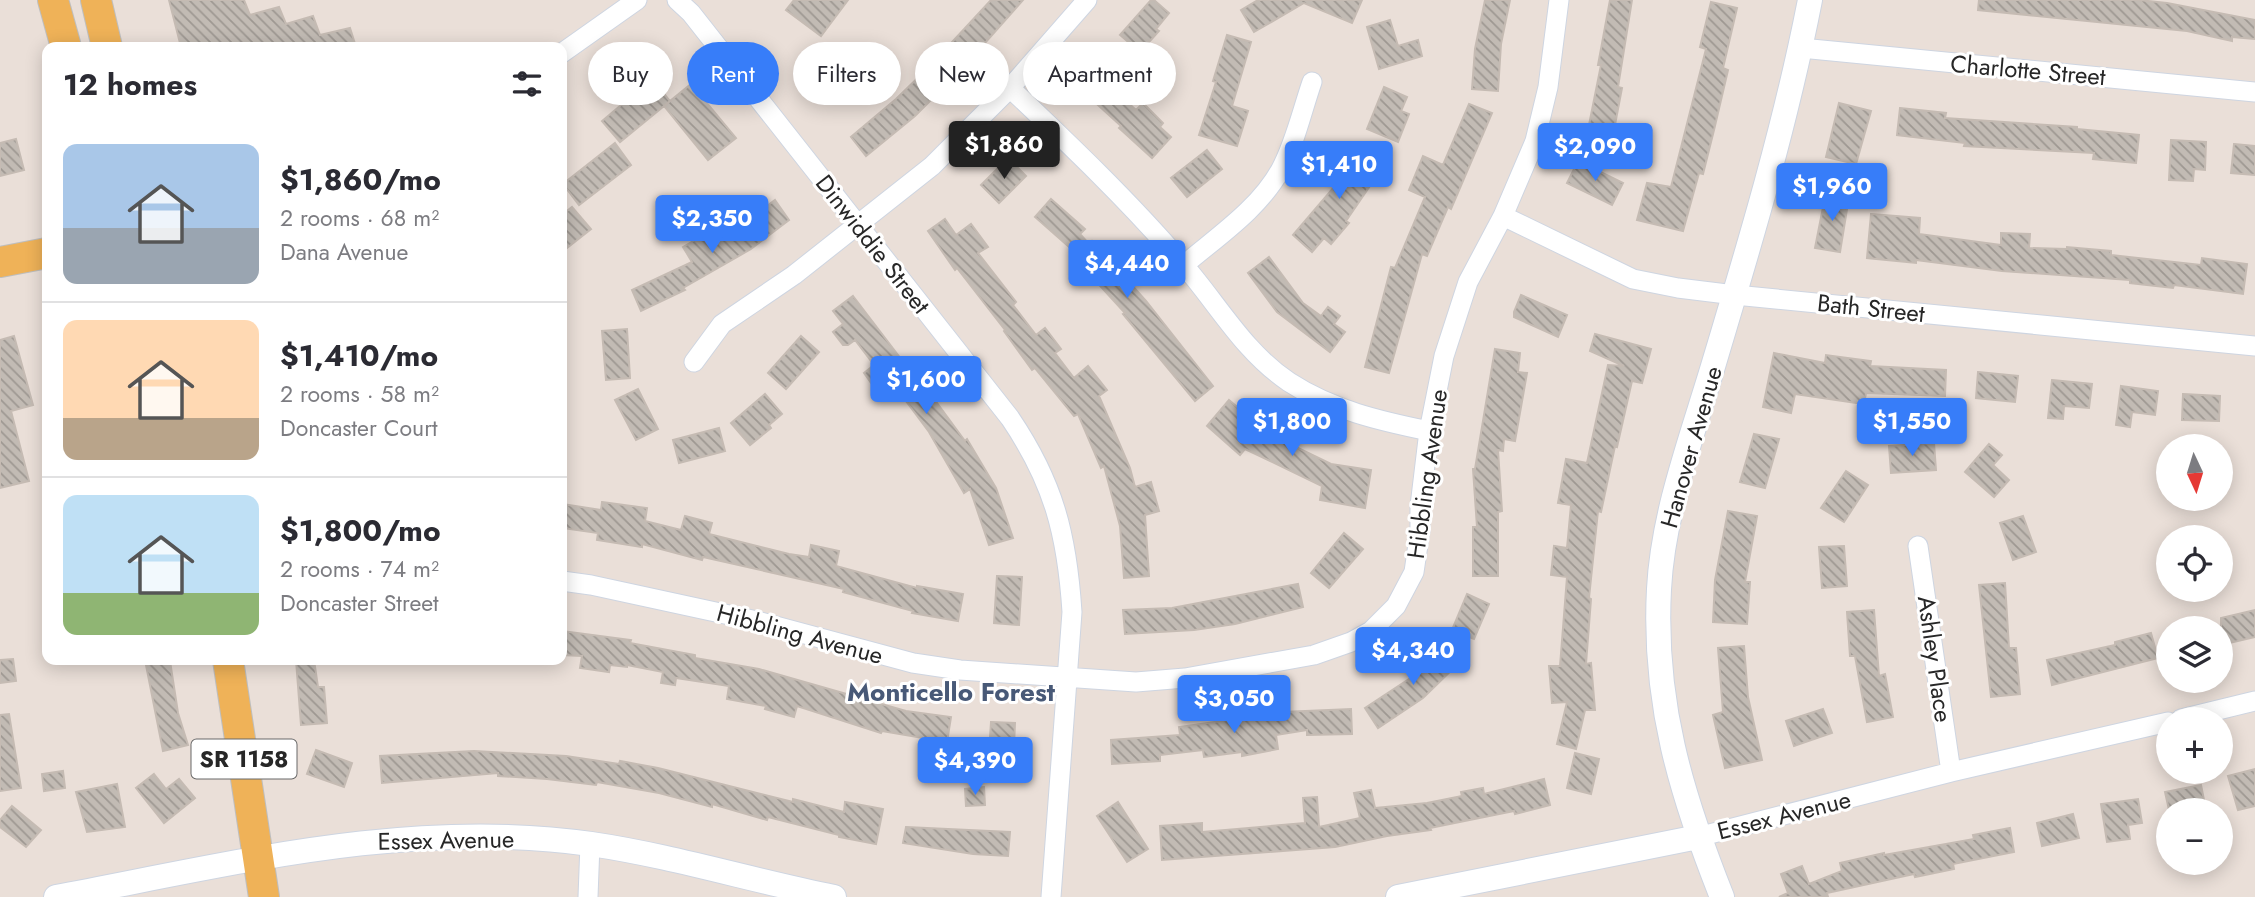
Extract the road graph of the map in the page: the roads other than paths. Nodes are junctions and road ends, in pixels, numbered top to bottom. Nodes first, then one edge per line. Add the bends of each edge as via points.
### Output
1 (53, 0) edge
2 (96, 0) edge
3 (637, 0) edge
4 (677, 0) edge
5 (1087, 0) edge
6 (1559, 0) edge
7 (1810, 0) edge
8 (65, 42) edge
9 (106, 42) edge
10 (1801, 48) junction
11 (567, 49) edge
12 (1312, 82) dead end
13 (1010, 88) junction
14 (2255, 92) edge
15 (1503, 216) junction
16 (858, 226) junction
17 (1184, 265) junction
18 (1735, 295) junction
19 (2255, 346) edge
20 (694, 362) dead end
21 (1429, 432) junction
22 (1918, 546) dead end
23 (567, 582) edge
24 (229, 665) edge
25 (1068, 678) junction
26 (2255, 701) edge
27 (2230, 707) edge
28 (2156, 725) edge
29 (1951, 772) junction
30 (1698, 837) junction
31 (590, 844) junction
32 (259, 859) junction
33 (1478, 890) edge
34 (56, 897) edge
35 (264, 897) edge
36 (588, 897) edge
37 (834, 897) edge
38 (1051, 897) edge
39 (1398, 897) edge
40 (1723, 897) edge

1 - 8 main road
2 - 9 main road
3 - 11 street
4 - 16 street, Dinwiddie Street
5 - 13 street
6 - 15 street, Hibbling Avenue via 1543,112
7 - 10 street, Hanover Avenue
10 - 14 street, Charlotte Street
10 - 18 street, Hanover Avenue
12 - 17 street via 1287,157 1270,187
13 - 16 street via 932,166
13 - 17 street via 1101,174
15 - 18 street, Bath Street via 1633,279
15 - 21 street, Hibbling Avenue via 1462,296
16 - 20 street via 722,324
16 - 25 street, Dinwiddie Street via 1010,418 1040,468 1058,512 1069,566
17 - 21 street via 1242,341 1290,382 1353,413
18 - 19 street, Bath Street
18 - 30 street, Hanover Avenue via 1670,514 1659,589 1664,712
21 - 25 street, Hibbling Avenue via 1414,572 1396,606 1371,631 1314,655 1185,678 1136,682
22 - 29 street, Ashley Place
23 - 25 street, Hibbling Avenue via 757,621 914,663
24 - 32 main road, SR 1158
25 - 38 street, Dinwiddie Street
26 - 27 street
28 - 29 street, Essex Avenue
29 - 30 street, Essex Avenue
30 - 33 street, Essex Avenue
30 - 40 street, Hanover Avenue
31 - 32 street, Essex Avenue via 468,836 391,839
31 - 36 street
31 - 37 street, Essex Avenue
32 - 34 street, Essex Avenue
32 - 35 main road, SR 1158
33 - 39 street, Essex Avenue

